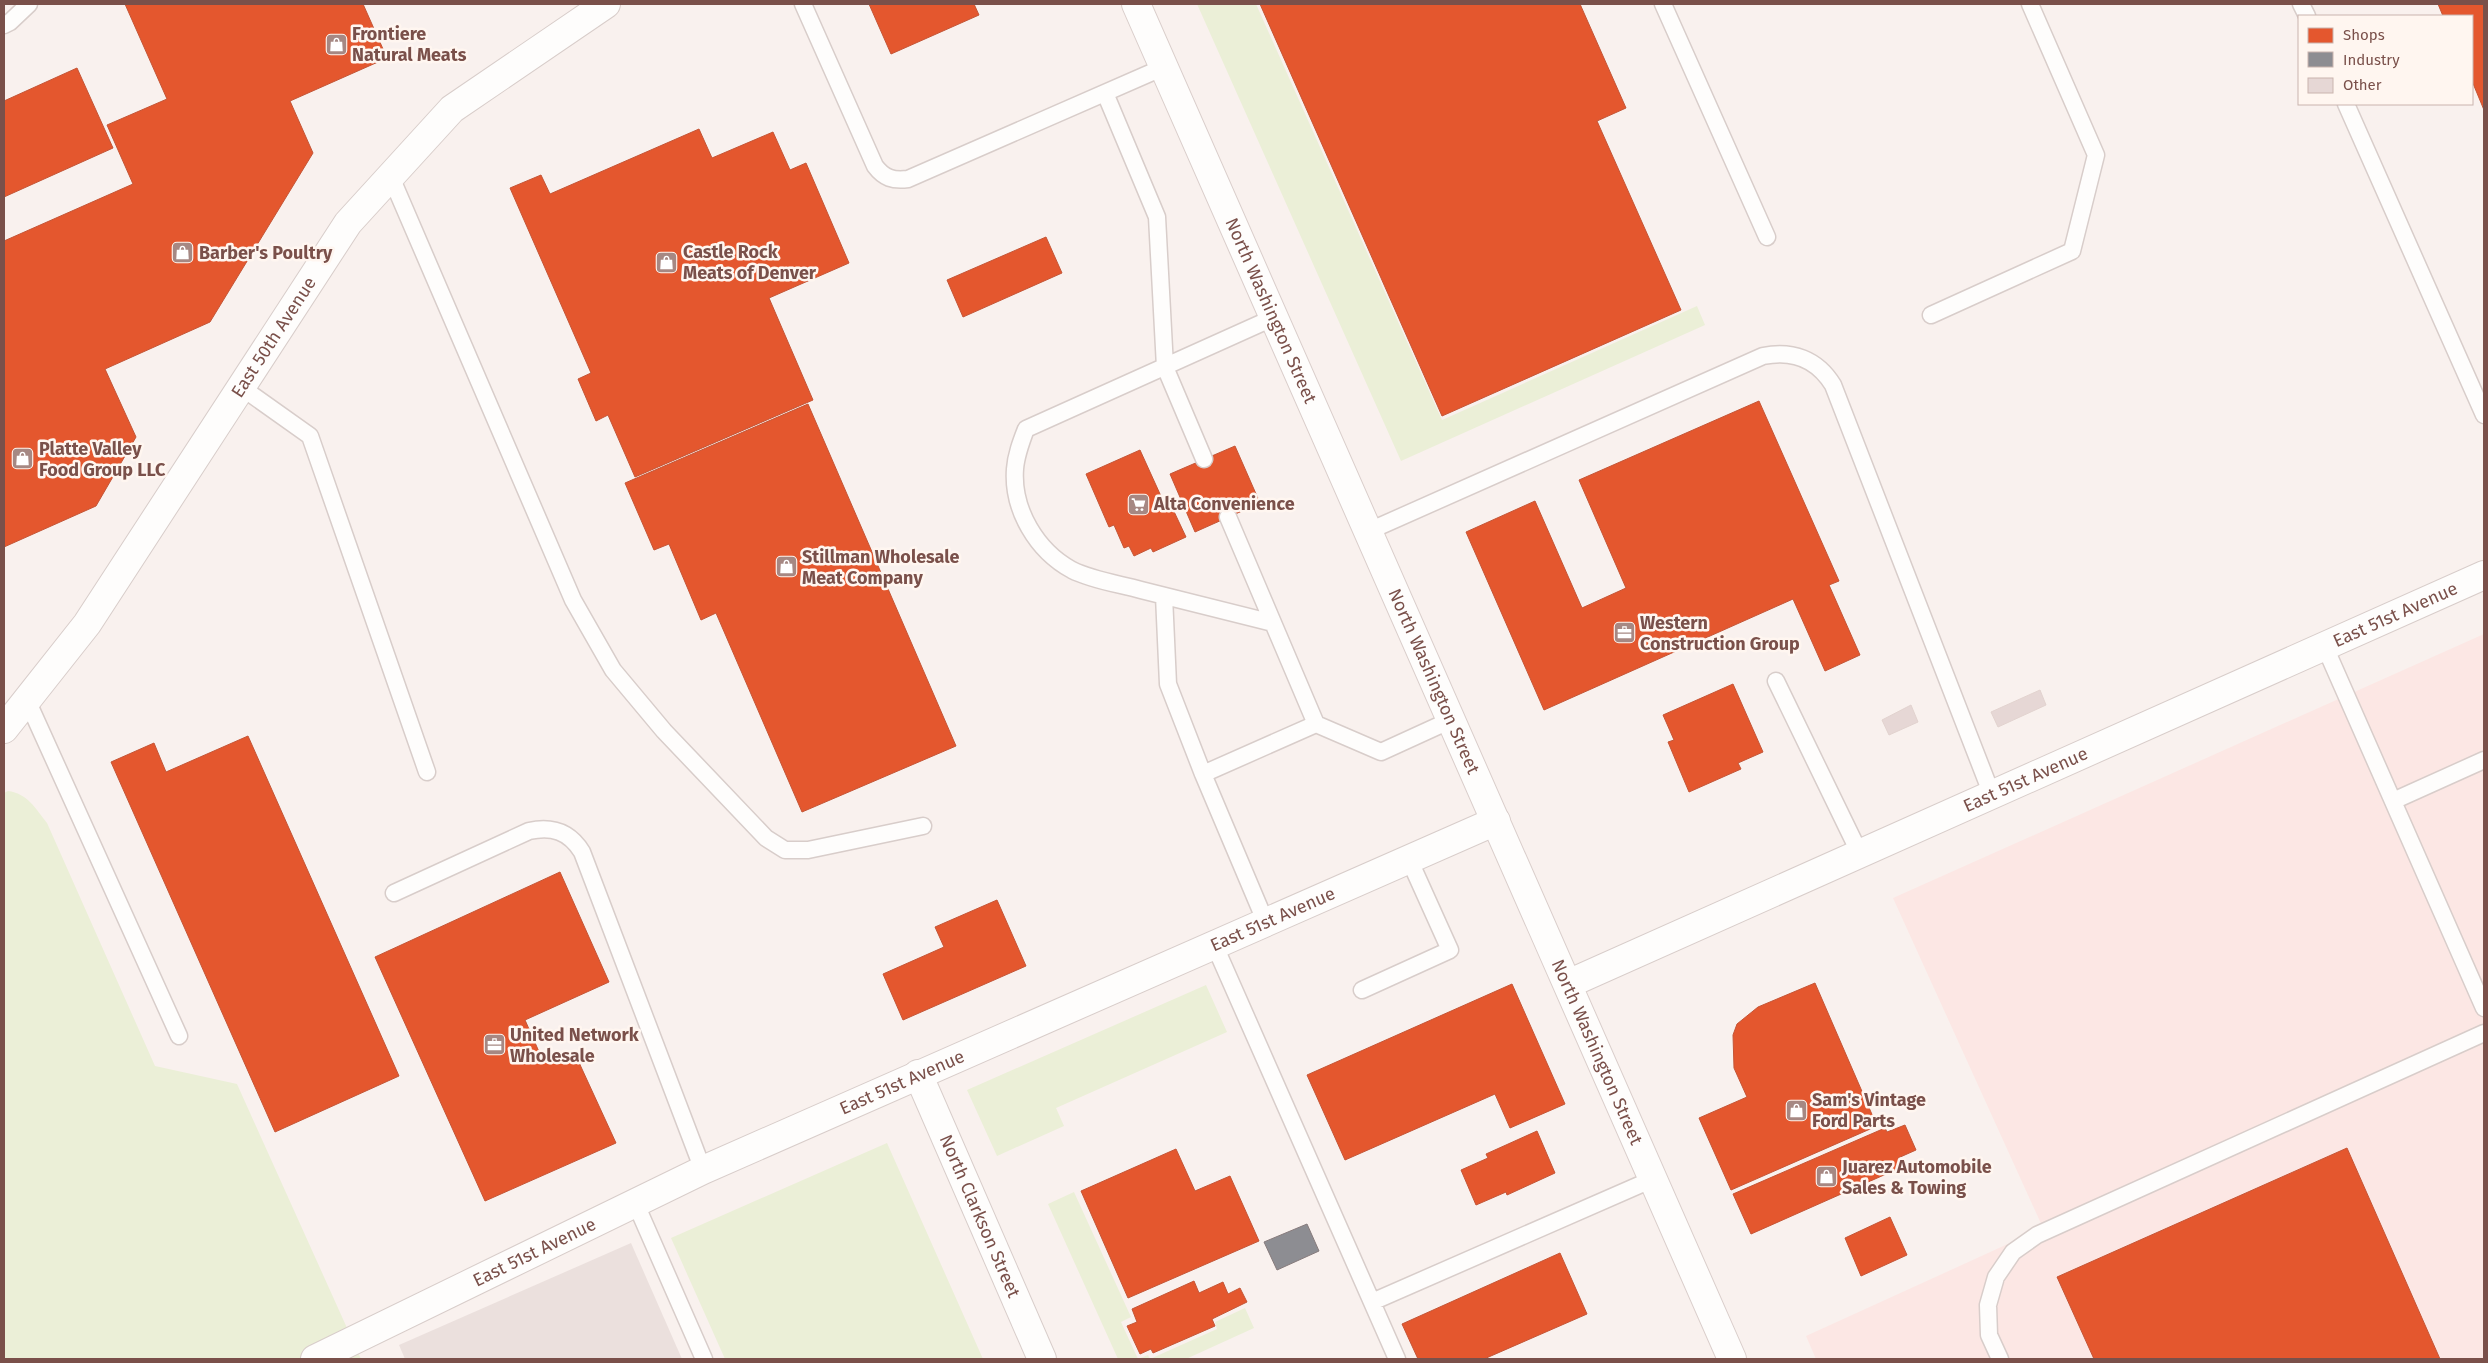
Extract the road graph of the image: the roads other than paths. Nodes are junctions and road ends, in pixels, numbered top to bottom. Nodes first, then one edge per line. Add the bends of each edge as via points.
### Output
1 (29, 4) edge
2 (606, 4) edge
3 (803, 4) edge
4 (1136, 4) edge
5 (1144, 4) edge
6 (1663, 4) edge
7 (2030, 4) edge
8 (4, 25) edge
9 (1150, 36) junction
10 (1164, 67) junction
11 (1105, 93) junction
12 (2346, 105) edge
13 (391, 177) junction
14 (1767, 237) dead end
15 (1931, 315) dead end
16 (1275, 317) junction
17 (1165, 367) junction
18 (241, 387) junction
19 (2484, 415) edge
20 (1204, 459) dead end
21 (1228, 517) dead end
22 (1368, 531) junction
23 (2484, 575) edge
24 (1164, 596) junction
25 (1273, 623) junction
26 (2325, 646) junction
27 (1776, 681) dead end
28 (27, 700) junction
29 (1451, 720) junction
30 (1316, 724) junction
31 (4, 728) edge
32 (2484, 760) edge
33 (427, 772) dead end
34 (1203, 774) junction
35 (1992, 795) junction
36 (2393, 800) junction
37 (1496, 821) junction
38 (923, 826) dead end
39 (1860, 854) junction
40 (1409, 859) junction
41 (394, 893) dead end
42 (1266, 923) junction
43 (1214, 944) junction
44 (1568, 984) junction
45 (1362, 990) dead end
46 (2484, 1008) edge
47 (2484, 1033) edge
48 (179, 1036) dead end
49 (918, 1074) junction
50 (702, 1170) junction
51 (1653, 1179) junction
52 (635, 1202) junction
53 (1372, 1302) junction
54 (352, 1350) edge
55 (314, 1359) edge
56 (704, 1359) edge
57 (1042, 1359) edge
58 (1397, 1359) edge
59 (1732, 1359) edge
60 (2000, 1359) edge

1 - 8 lane
2 - 13 street, East 50th Avenue via 452,109
3 - 11 lane via 875,166 889,178 908,179
4 - 9 street, North Washington Street
5 - 9 street
6 - 14 lane
7 - 15 lane via 2096,155 2072,251
9 - 10 street, North Washington Street
10 - 11 lane
10 - 16 street, North Washington Street
11 - 17 lane via 1157,217
12 - 19 lane
13 - 18 street, East 50th Avenue via 348,224
13 - 38 lane via 573,600 613,670 664,731 766,838 786,850 808,850
16 - 17 lane
16 - 22 street, North Washington Street
17 - 20 lane
17 - 24 lane via 1026,429 1015,470 1017,496 1024,520 1044,549 1071,569
18 - 28 street, East 50th Avenue via 87,624
18 - 33 lane via 310,436
21 - 25 lane
22 - 29 street, North Washington Street
22 - 35 lane via 1763,356 1784,353 1803,358 1821,369 1833,386
23 - 26 street, East 51st Avenue
24 - 25 lane
24 - 34 lane via 1168,684
25 - 30 lane
26 - 35 street, East 51st Avenue
26 - 36 lane
27 - 39 lane
28 - 31 street, East 50th Avenue
28 - 48 lane
29 - 30 lane via 1381,752
29 - 37 street, North Washington Street
30 - 34 lane
32 - 36 lane
34 - 42 lane
35 - 39 street, East 51st Avenue
36 - 46 lane
37 - 40 street, East 51st Avenue
37 - 44 street, North Washington Street
39 - 44 street, East 51st Avenue
40 - 42 street, East 51st Avenue
40 - 45 lane via 1450,950
41 - 50 lane via 529,832 551,829 577,843
42 - 43 street, East 51st Avenue
43 - 49 street, East 51st Avenue
43 - 53 lane
44 - 51 street, North Washington Street
47 - 60 lane via 2037,1236 2013,1252 1996,1277 1988,1305 1989,1335
49 - 50 street, East 51st Avenue
49 - 57 street, North Clarkson Street
50 - 52 street, East 51st Avenue
51 - 53 lane
51 - 59 street, North Washington Street
52 - 54 street, East 51st Avenue
52 - 56 lane
53 - 58 lane
54 - 55 street, East 51st Avenue

